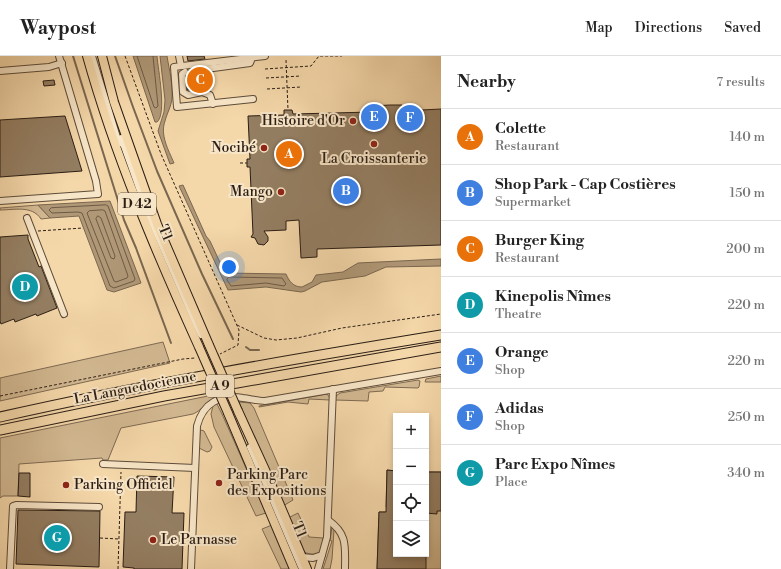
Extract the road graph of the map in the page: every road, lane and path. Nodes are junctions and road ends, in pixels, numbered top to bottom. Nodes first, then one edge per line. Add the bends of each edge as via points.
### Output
1 (59, 56) edge
2 (87, 56) edge
3 (92, 56) edge
4 (95, 56) edge
5 (102, 56) edge
6 (125, 56) edge
7 (179, 56) edge
8 (265, 56) edge
9 (342, 56) edge
10 (252, 58) junction
11 (286, 60) dead end
12 (62, 63) junction
13 (181, 66) junction
14 (286, 68) junction
15 (206, 69) tunnel mouth
16 (265, 69) dead end
17 (0, 71) edge
18 (185, 72) dead end
19 (286, 76) junction
20 (301, 76) dead end
21 (266, 78) dead end
22 (301, 86) dead end
23 (287, 87) junction
24 (266, 89) dead end
25 (253, 100) dead end
26 (213, 104) junction
27 (288, 110) dead end
28 (247, 162) dead end
29 (240, 163) dead end
30 (0, 201) edge
31 (27, 218) dead end
32 (83, 228) dead end
33 (32, 232) junction
34 (64, 314) dead end
35 (441, 314) edge
36 (237, 324) junction
37 (441, 335) edge
38 (204, 346) junction
39 (441, 347) edge
40 (216, 355) dead end
41 (196, 358) dead end
42 (441, 371) edge
43 (333, 389) junction
44 (0, 396) edge
45 (233, 413) junction
46 (0, 417) edge
47 (0, 430) edge
48 (103, 464) dead end
49 (122, 464) junction
50 (195, 468) junction
51 (99, 507) dead end
52 (328, 520) junction
53 (100, 538) dead end
54 (119, 539) junction
55 (322, 555) junction
56 (302, 557) junction
57 (10, 569) edge
58 (118, 569) edge
59 (192, 569) edge
60 (294, 569) edge
61 (298, 569) edge
62 (302, 569) edge
63 (307, 569) edge
64 (318, 569) edge
65 (345, 569) edge

1 - 12 street
2 - 38 main road, D 42 via 134,196 164,270
3 - 38 street, T1 / T1 via 139,202
4 - 38 street, T1 / T1 via 143,200
5 - 38 main road, D 42 via 114,102
6 - 36 path via 161,154
7 - 13 street
8 - 10 street
9 - 14 path via 320,56 311,66
10 - 13 street
10 - 15 street via 250,63
11 - 14 path
12 - 17 street via 49,67
12 - 30 street via 98,194
13 - 26 street via 174,67 177,107
14 - 16 path
14 - 19 path
18 - 26 street via 182,74 183,92 188,95 202,92 210,95
19 - 20 path
19 - 21 path
19 - 23 path
22 - 23 path
23 - 24 path
23 - 27 path
25 - 26 street
28 - 29 path
31 - 33 street
32 - 33 path
33 - 34 street
35 - 36 path via 276,340 264,338
36 - 40 path via 238,344
37 - 46 highway, La Languedocienne / A 9 via 283,361
38 - 45 main road, D 42, bridge
39 - 47 highway, La Languedocienne / A 9 via 164,396
41 - 44 path
42 - 43 street
43 - 50 street via 265,401 238,397 211,403 198,419
43 - 52 street
45 - 56 main road, D 42
45 - 60 main road, D 42
45 - 61 street, T1 / T1
45 - 62 street, T1 / T1
48 - 49 street
49 - 50 street
49 - 54 path
50 - 59 street
51 - 57 street via 13,506
52 - 55 street via 327,542
52 - 65 street via 343,536
53 - 54 path
54 - 58 path
55 - 56 street via 313,558
55 - 64 street
56 - 63 main road, D 42

